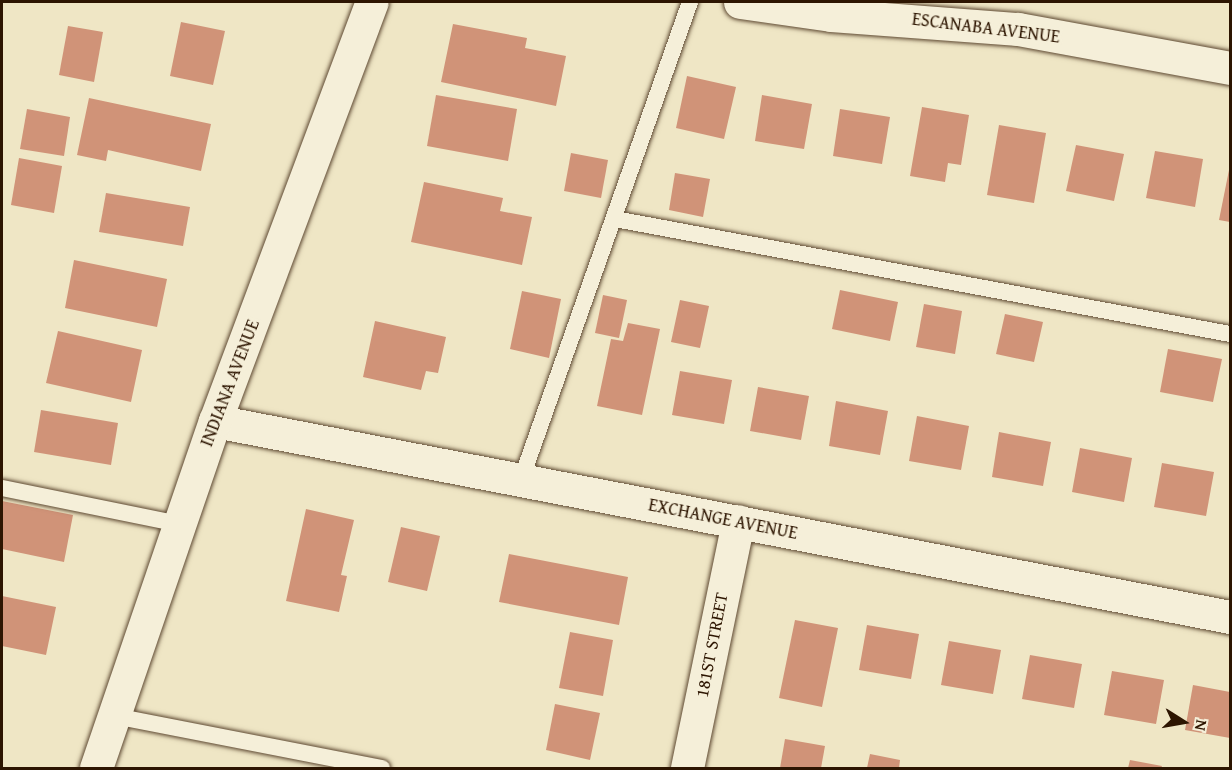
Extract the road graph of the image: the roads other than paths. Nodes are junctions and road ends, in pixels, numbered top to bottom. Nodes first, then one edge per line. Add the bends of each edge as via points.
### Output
1 (372, 2) edge
2 (690, 2) edge
3 (740, 2) edge
4 (1230, 68) edge
5 (615, 219) junction
6 (1230, 334) edge
7 (215, 421) junction
8 (521, 480) junction
9 (2, 488) edge
10 (738, 521) junction
11 (179, 524) junction
12 (1230, 617) edge
13 (114, 716) junction
14 (304, 761) edge
15 (96, 768) edge
16 (382, 768) edge
17 (687, 768) edge

1 - 7 street, INDIANA AVENUE
2 - 5 lane
3 - 4 street, ESCANABA AVENUE via 831,15 1018,29
5 - 6 lane
5 - 8 lane
7 - 8 street, EXCHANGE AVENUE
7 - 11 street, INDIANA AVENUE
8 - 10 street, EXCHANGE AVENUE
9 - 11 lane
10 - 12 street, EXCHANGE AVENUE
10 - 17 street, 181ST STREET
11 - 13 street, INDIANA AVENUE
13 - 14 lane
13 - 15 street, INDIANA AVENUE
14 - 16 lane

